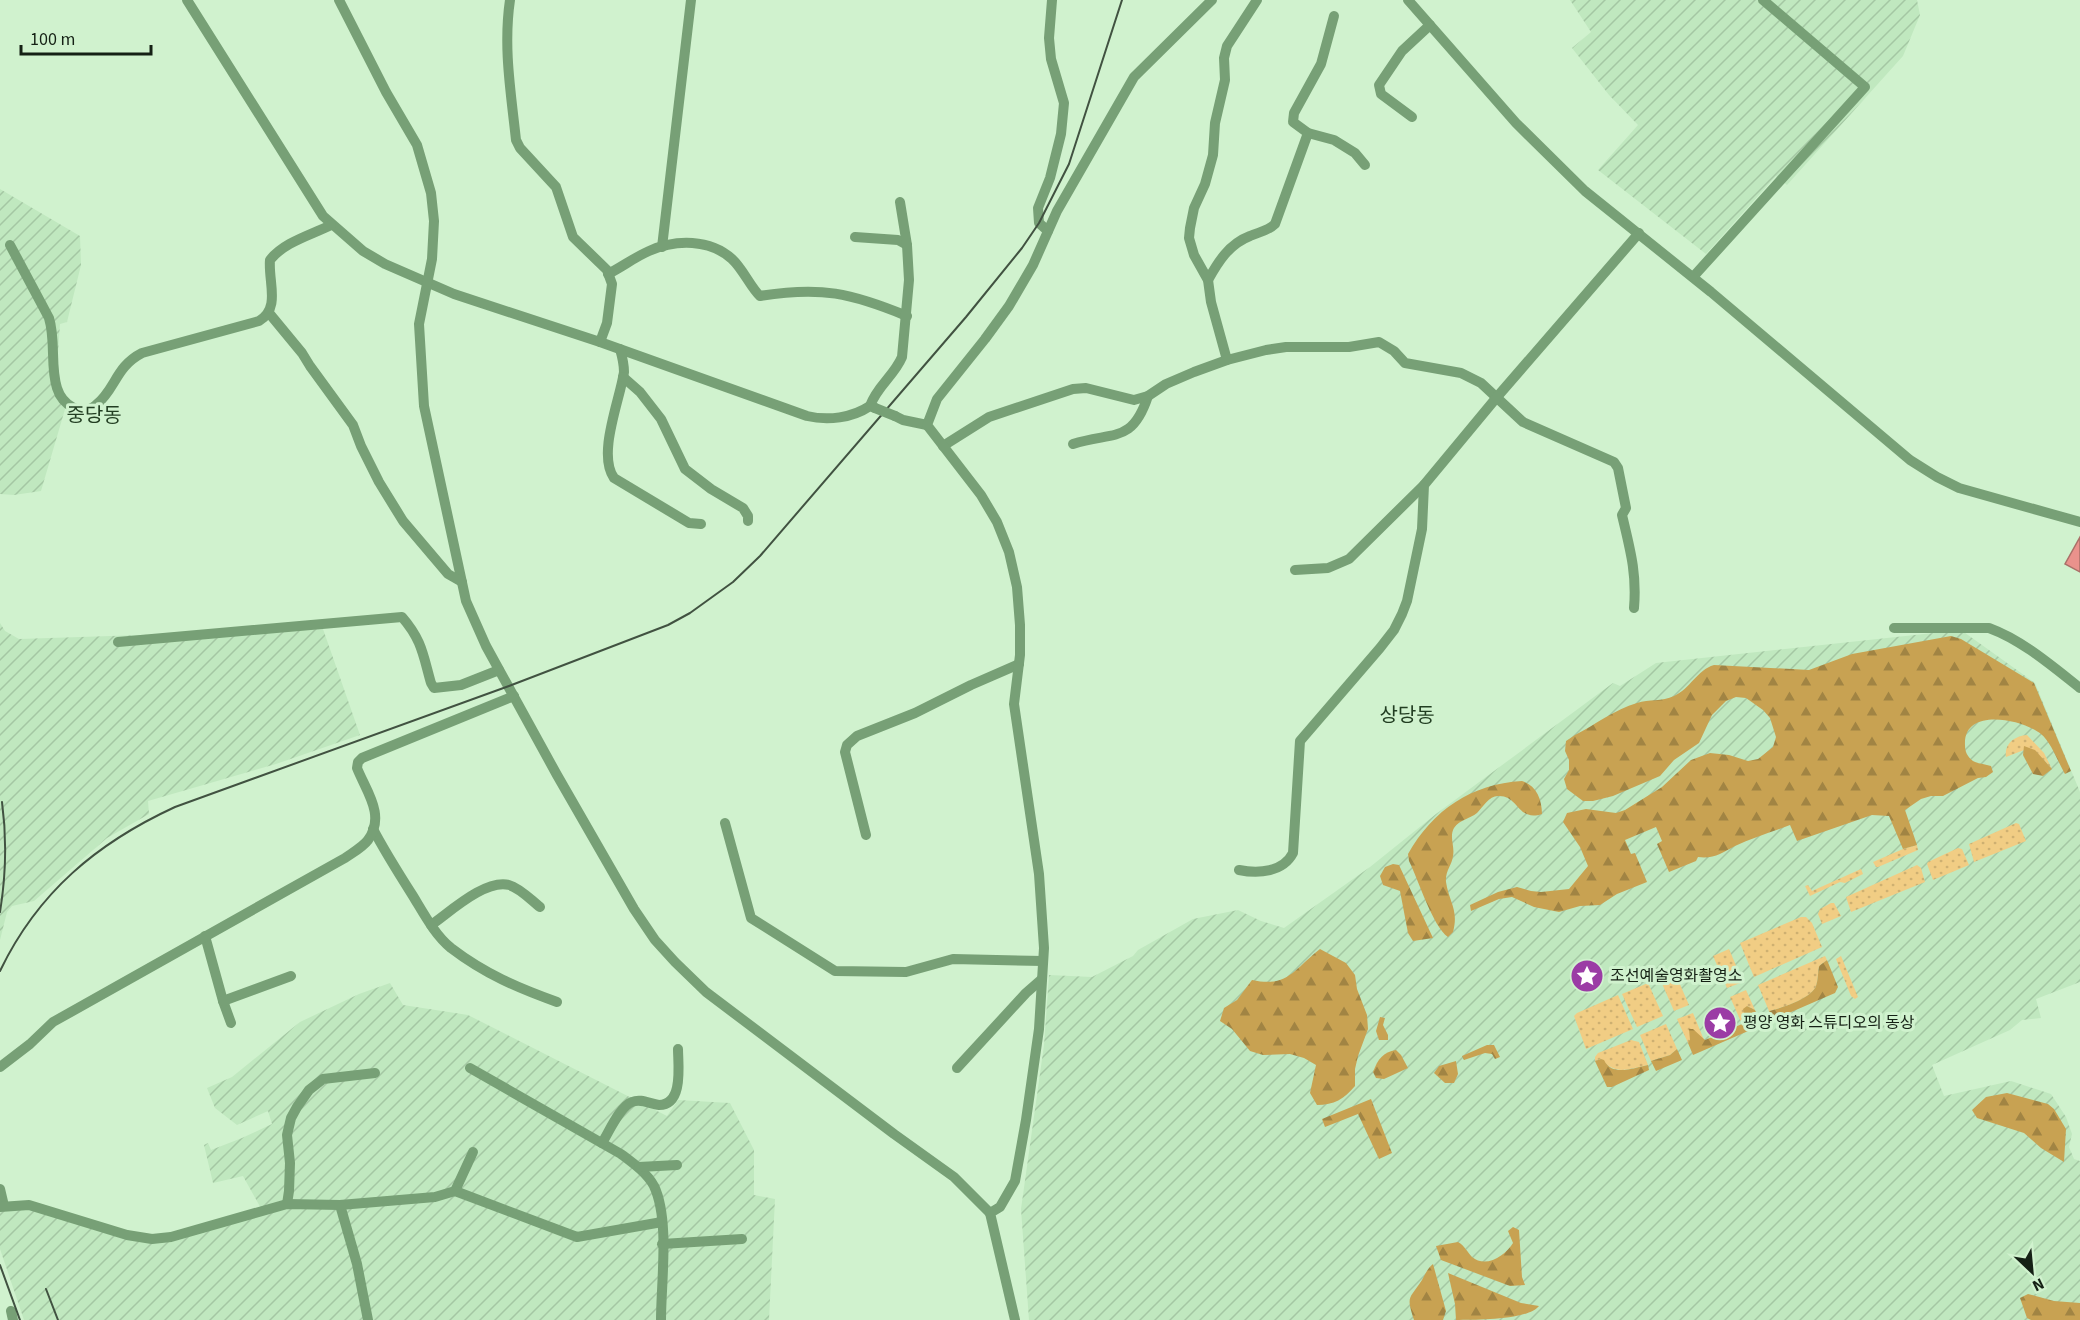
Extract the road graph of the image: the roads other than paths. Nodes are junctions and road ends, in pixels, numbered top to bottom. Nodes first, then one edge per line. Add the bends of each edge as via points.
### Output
1 (187, 0) edge
2 (339, 0) edge
3 (510, 0) edge
4 (691, 0) edge
5 (1052, 0) edge
6 (1212, 0) edge
7 (1257, 0) edge
8 (1408, 0) edge
9 (1762, 0) edge
10 (1334, 16) dead end
11 (1430, 25) junction
12 (1412, 117) dead end
13 (1308, 133) junction
14 (1365, 165) dead end
15 (900, 202) dead end
16 (332, 225) junction
17 (1048, 231) junction
18 (1639, 233) junction
19 (855, 237) dead end
20 (10, 245) dead end
21 (907, 245) junction
22 (662, 247) junction
23 (608, 274) junction
24 (1693, 277) junction
25 (1208, 280) junction
26 (426, 283) junction
27 (268, 313) junction
28 (907, 316) junction
29 (600, 342) junction
30 (620, 349) junction
31 (1227, 360) junction
32 (623, 377) junction
33 (1148, 396) junction
34 (1497, 397) junction
35 (872, 407) junction
36 (927, 425) junction
37 (1073, 444) dead end
38 (943, 446) junction
39 (1424, 485) junction
40 (748, 521) dead end
41 (2080, 522) edge
42 (701, 524) dead end
43 (1295, 570) dead end
44 (462, 582) junction
45 (1634, 608) dead end
46 (1894, 628) dead end
47 (118, 642) dead end
48 (1019, 664) junction
49 (500, 670) junction
50 (2080, 688) edge
51 (514, 696) junction
52 (725, 823) dead end
53 (373, 829) junction
54 (866, 835) dead end
55 (1239, 870) dead end
56 (540, 907) dead end
57 (431, 925) junction
58 (205, 936) junction
59 (1043, 961) junction
60 (291, 976) dead end
61 (1042, 979) junction
62 (223, 1001) junction
63 (557, 1002) dead end
64 (231, 1023) dead end
65 (678, 1049) dead end
66 (0, 1067) edge
67 (470, 1068) dead end
68 (957, 1068) dead end
69 (375, 1074) dead end
70 (602, 1143) junction
71 (473, 1152) dead end
72 (677, 1165) dead end
73 (639, 1167) junction
74 (0, 1190) edge
75 (455, 1191) junction
76 (287, 1204) junction
77 (340, 1205) junction
78 (2, 1206) edge
79 (990, 1213) junction
80 (662, 1222) junction
81 (742, 1239) dead end
82 (662, 1244) junction
83 (368, 1320) edge
84 (661, 1320) edge
85 (1015, 1320) edge

1 - 16 street
2 - 26 street via 417,146 424,168 434,221
3 - 23 street via 507,63 516,140 556,186 573,237
4 - 22 street
5 - 17 street via 1051,58 1064,103 1061,134 1038,208 1039,223
6 - 17 street via 1134,77
7 - 25 street via 1227,46 1213,155 1190,228 1194,255
8 - 11 street
9 - 24 street via 1865,87
10 - 13 street via 1321,64 1294,113 1293,122
11 - 12 street via 1402,51 1379,86 1381,94
11 - 18 street via 1552,160
13 - 14 street via 1334,140 1355,153
13 - 25 street via 1275,224 1236,243 1218,261
15 - 21 street
16 - 26 street via 363,251
16 - 27 street via 287,246 270,260
17 - 36 street via 1009,306 937,399
18 - 24 street
18 - 34 street
19 - 21 street via 898,240
20 - 27 street via 49,318 54,379 57,391 71,408 87,410 97,405 130,359 158,347 258,321
21 - 28 street
22 - 23 street
22 - 28 street via 692,243 720,249 760,296 790,291 850,295
23 - 29 street via 612,284 607,323
24 - 41 street via 1919,466 1959,488
25 - 31 street
26 - 29 street
26 - 44 street via 419,324 424,406
27 - 44 street via 354,424 379,482 403,521 448,574
28 - 35 street via 902,357 897,369 874,394
29 - 30 street
30 - 32 street
30 - 35 street via 820,419
31 - 33 street via 1166,384
31 - 34 street via 1286,347 1349,347 1379,342 1405,363 1461,373
32 - 40 street via 661,419 685,469 743,508
32 - 42 street via 610,431 609,472 689,523
33 - 37 street via 1143,411 1129,429
33 - 38 street via 1134,400 1086,388 1073,389 989,417
34 - 39 street
34 - 45 street via 1523,422 1599,454 1618,468 1626,508 1622,515 1634,566
35 - 36 street, bridge
36 - 38 street
38 - 48 street via 981,495 1009,552 1017,587
39 - 43 street via 1349,559 1328,567
39 - 55 street via 1422,529 1402,614 1380,648 1300,741 1293,852 1274,869
44 - 49 street via 466,601
46 - 50 street via 1989,628 2032,652
47 - 49 street via 402,617 415,632 434,688 461,685
48 - 54 street via 857,736 847,745 845,752
48 - 59 street via 1014,704 1039,874
49 - 51 street
51 - 53 street via 358,762 374,803
51 - 79 street via 634,909 675,962 721,1003 954,1177
52 - 59 street via 751,918 835,971 906,972 953,959
53 - 57 street
53 - 58 street via 367,842 345,858
56 - 57 street via 517,889 497,885 481,890
57 - 63 street via 449,946 492,976
58 - 62 street
58 - 66 street via 53,1022
59 - 61 street
60 - 62 street
61 - 68 street
61 - 79 street via 1039,1029 1015,1181 1000,1207
62 - 64 street
65 - 70 street via 675,1094 660,1105 637,1101 625,1106
67 - 70 street
69 - 76 street via 323,1078 297,1107 287,1135
70 - 73 street
71 - 75 street
72 - 73 street
73 - 80 street via 653,1184
74 - 78 street
75 - 77 street via 435,1197
75 - 80 street via 577,1237
76 - 77 street
76 - 78 street via 152,1239 29,1205
77 - 83 street
79 - 85 street
80 - 82 street
81 - 82 street
82 - 84 street

